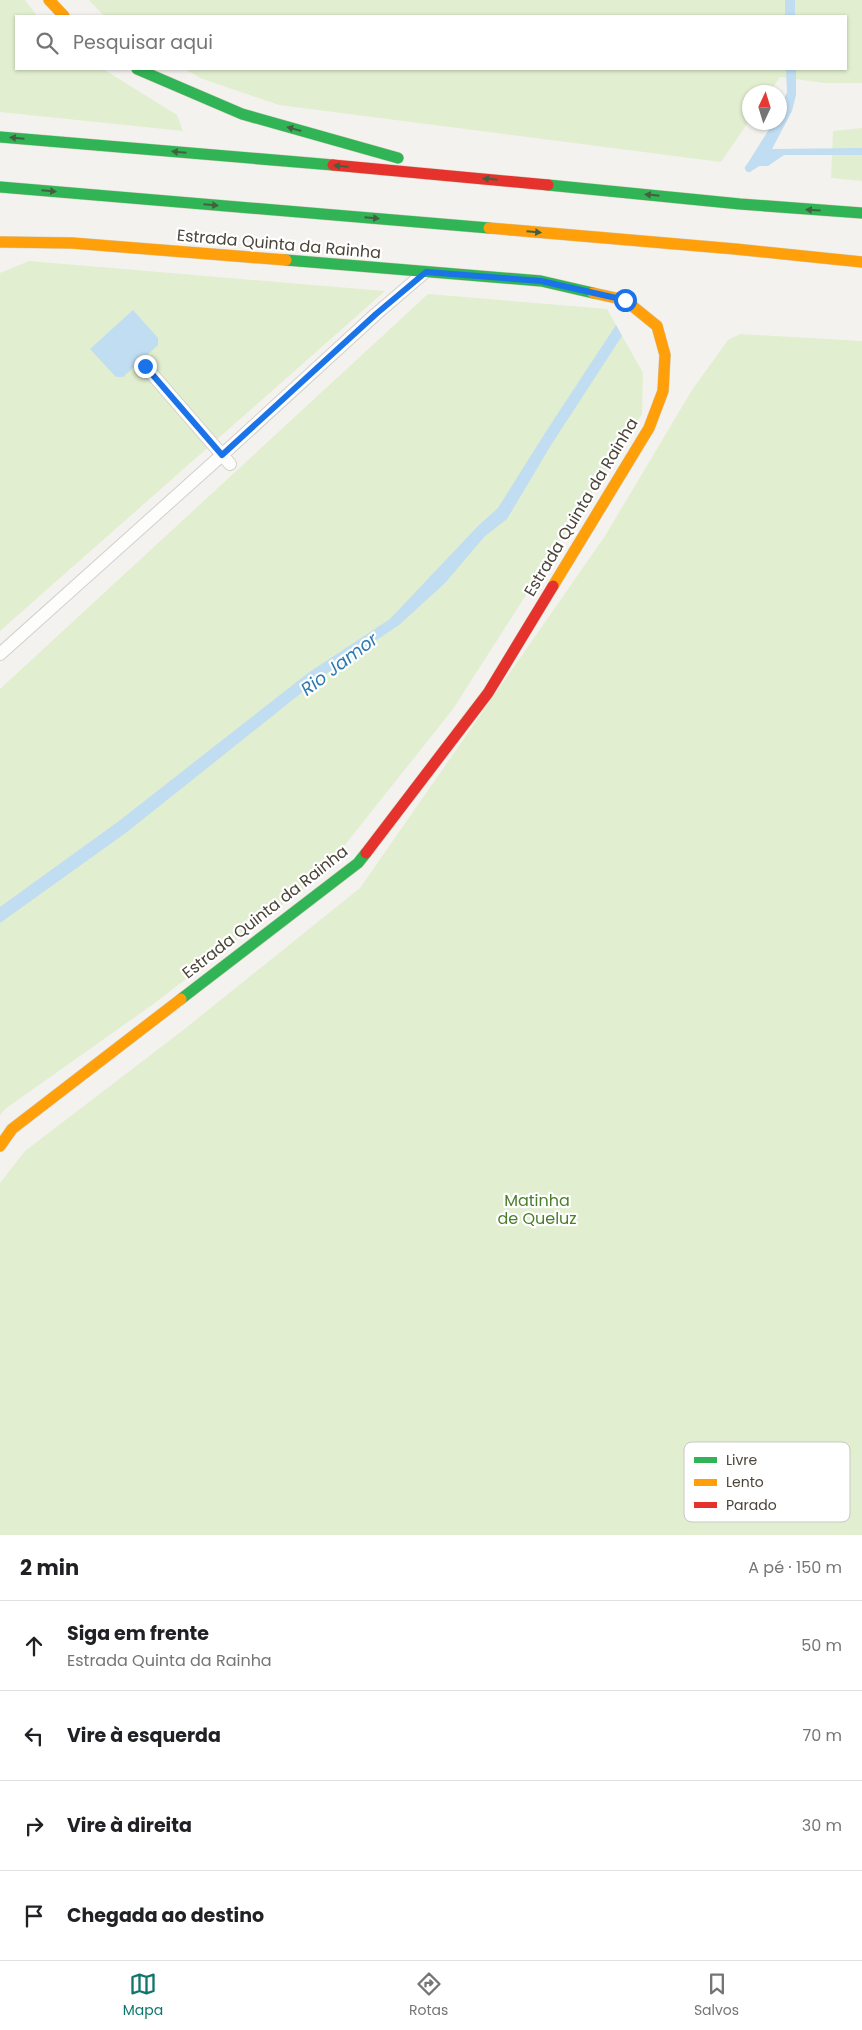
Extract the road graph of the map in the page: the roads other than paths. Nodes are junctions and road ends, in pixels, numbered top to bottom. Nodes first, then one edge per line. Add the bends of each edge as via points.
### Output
1 (49, 0) edge
2 (63, 15) edge
3 (140, 70) edge
4 (0, 136) edge
5 (459, 176) junction
6 (0, 187) edge
7 (862, 214) edge
8 (0, 242) edge
9 (862, 262) edge
10 (426, 272) junction
11 (145, 366) dead end
12 (226, 459) junction
13 (0, 654) edge
14 (0, 1146) edge

1 - 2 main road
5 -> 3 main road via 242,114
5 -> 4 main road
7 -> 5 main road
6 -> 9 main road
8 - 10 main road, Estrada Quinta da Rainha via 72,243
10 - 12 lane via 376,314
10 - 14 main road, Estrada Quinta da Rainha via 541,281 625,300 657,326 665,355 664,391 649,428 488,693 358,863 12,1129
11 - 12 lane
12 - 13 lane

